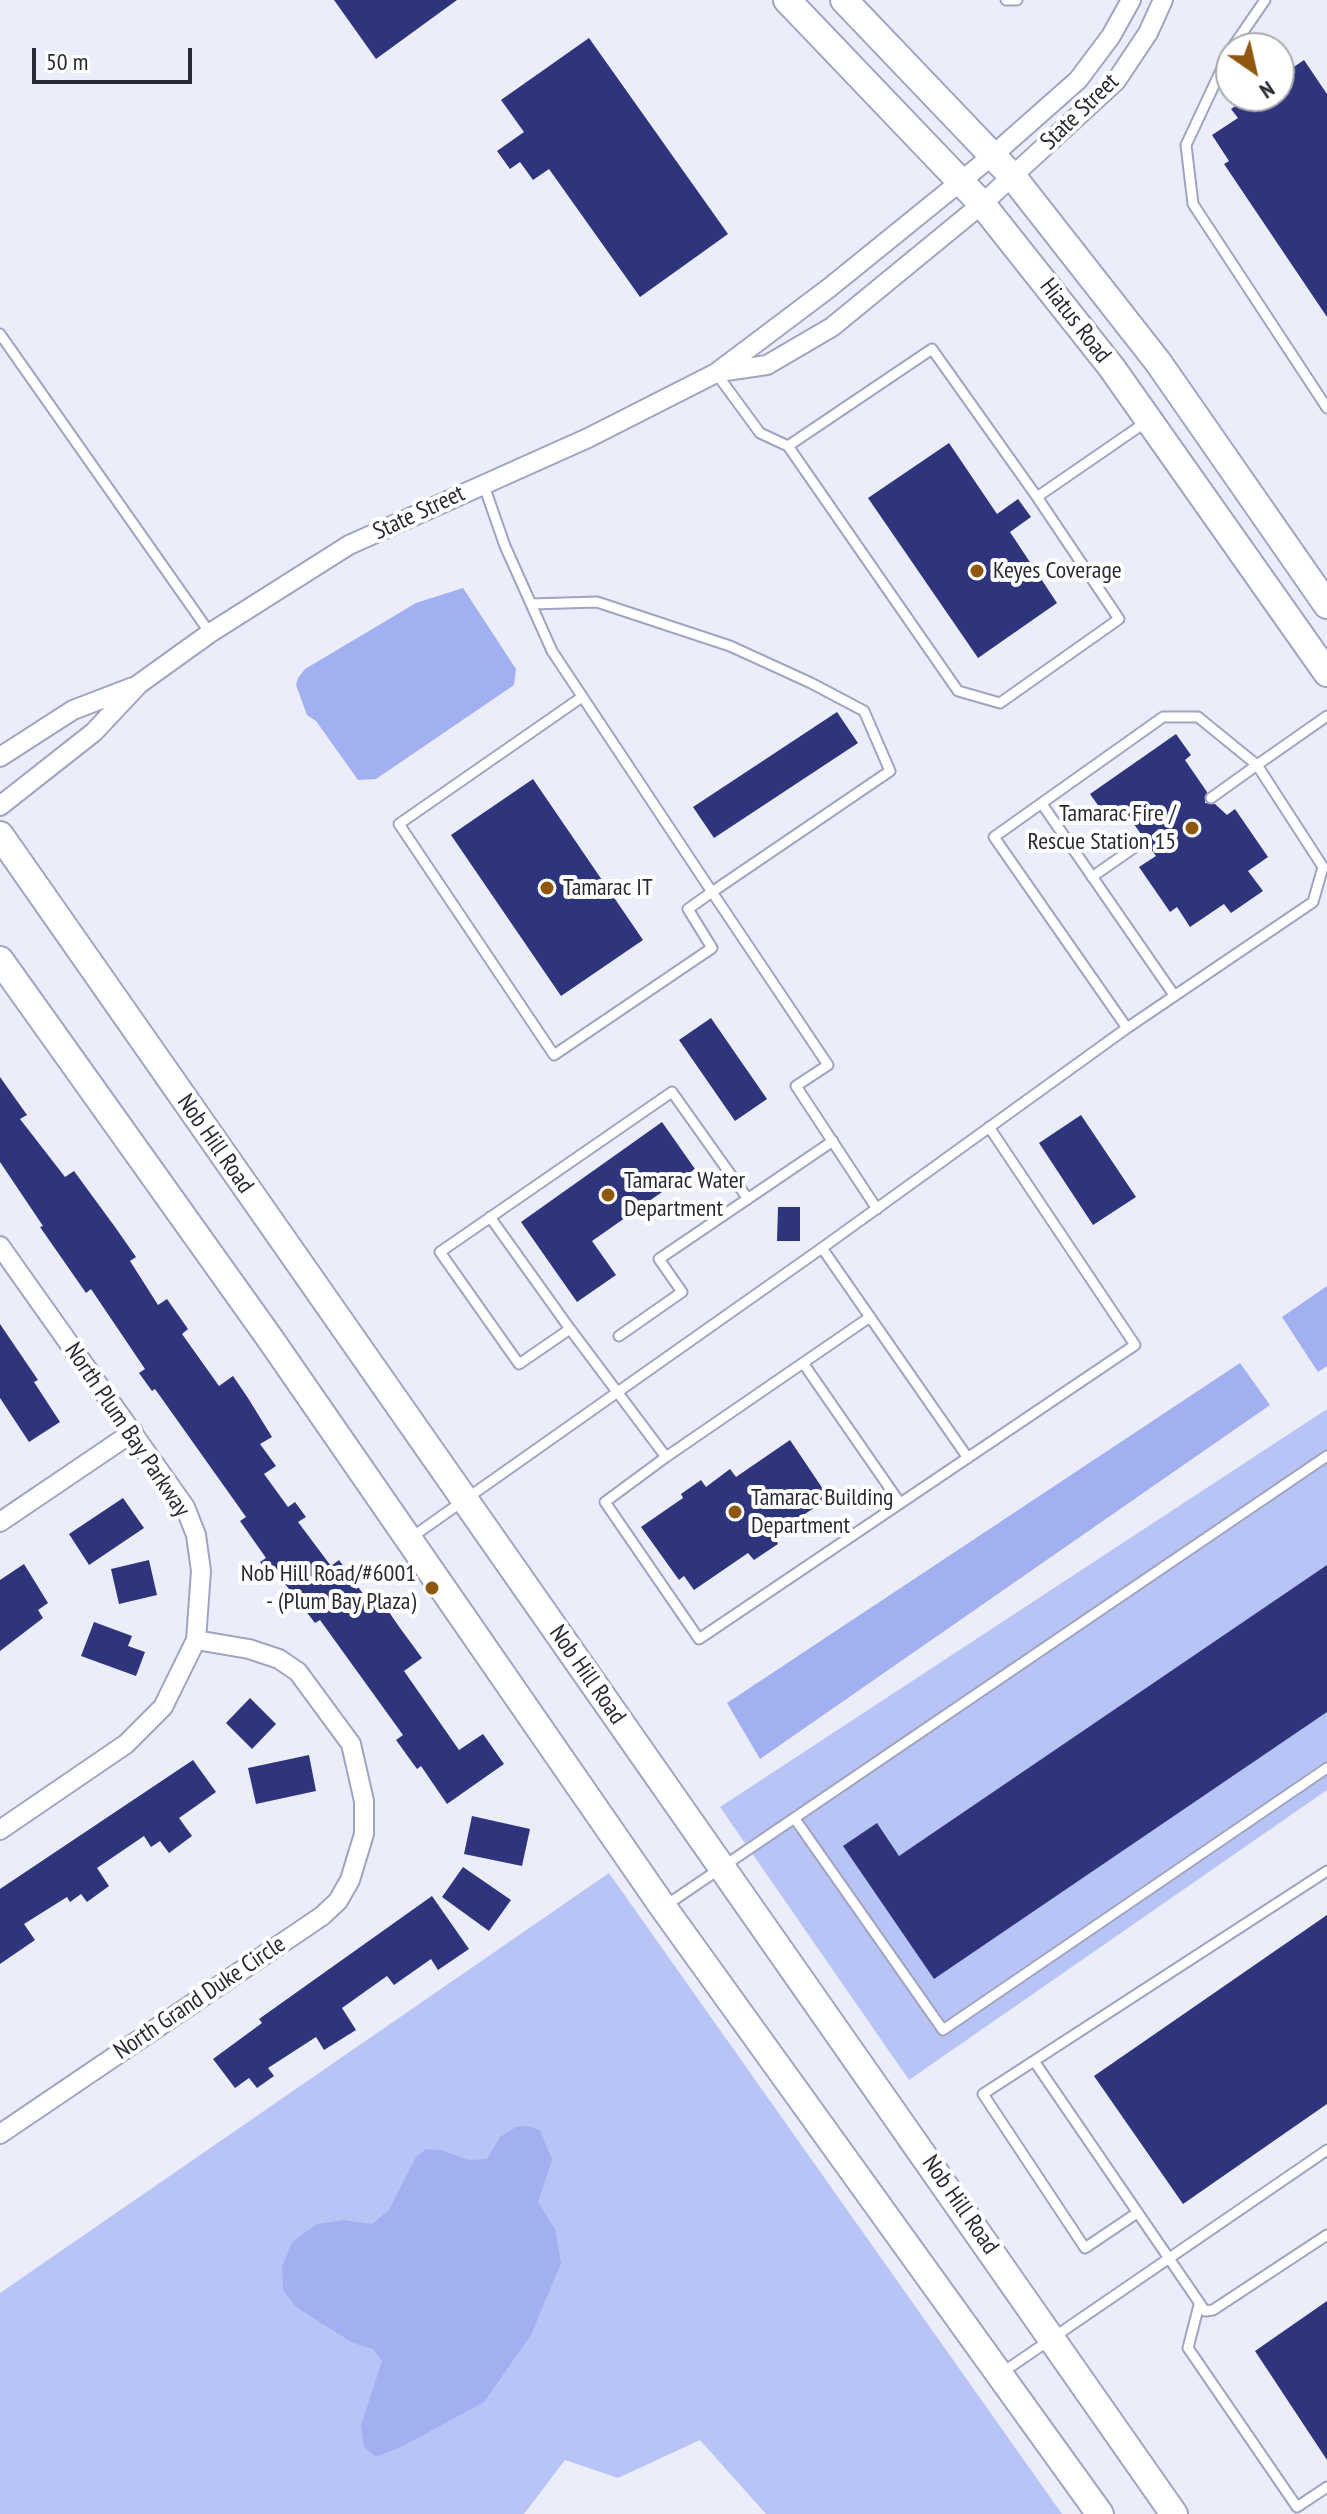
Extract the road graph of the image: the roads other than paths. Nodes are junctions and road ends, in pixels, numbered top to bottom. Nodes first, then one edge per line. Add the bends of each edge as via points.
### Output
1 (787, 0) edge
2 (844, 0) edge
3 (1006, 0) edge
4 (1017, 0) edge
5 (1131, 0) edge
6 (1163, 0) edge
7 (1265, 0) edge
8 (1242, 32) edge
9 (1215, 82) edge
10 (992, 156) junction
11 (1013, 177) junction
12 (960, 180) junction
13 (982, 204) junction
14 (0, 334) edge
15 (716, 373) junction
16 (1327, 408) edge
17 (1149, 420) junction
18 (788, 446) junction
19 (483, 483) junction
20 (1037, 497) junction
21 (531, 604) junction
22 (1327, 605) edge
23 (210, 633) junction
24 (1327, 673) edge
25 (139, 684) junction
26 (582, 697) junction
27 (1327, 716) edge
28 (0, 757) edge
29 (1257, 765) junction
30 (1211, 798) dead end
31 (1042, 804) junction
32 (0, 806) edge
33 (0, 835) edge
34 (1145, 840) dead end
35 (1092, 877) junction
36 (712, 892) junction
37 (0, 960) edge
38 (1174, 995) junction
39 (1127, 1028) junction
40 (989, 1127) junction
41 (833, 1141) junction
42 (748, 1199) junction
43 (877, 1209) junction
44 (490, 1217) junction
45 (0, 1246) edge
46 (822, 1248) junction
47 (870, 1317) junction
48 (570, 1329) junction
49 (619, 1336) dead end
50 (803, 1363) junction
51 (615, 1392) junction
52 (133, 1432) junction
53 (1327, 1456) edge
54 (666, 1457) junction
55 (968, 1458) junction
56 (466, 1500) junction
57 (900, 1503) junction
58 (0, 1522) edge
59 (409, 1539) junction
60 (196, 1640) junction
61 (1327, 1768) edge
62 (795, 1819) junction
63 (0, 1830) edge
64 (721, 1869) junction
65 (1327, 1871) edge
66 (663, 1907) junction
67 (1034, 2061) junction
68 (0, 2134) edge
69 (1327, 2150) edge
70 (1137, 2213) junction
71 (1327, 2235) edge
72 (1170, 2260) junction
73 (1199, 2305) junction
74 (1054, 2339) junction
75 (998, 2375) junction
76 (1327, 2487) edge
77 (1100, 2514) edge
78 (1174, 2514) edge

1 - 12 main road, Hiatus Road
2 - 10 main road, Hiatus Road
3 - 4 lane
5 - 10 street, State Street via 1078,80
6 - 11 street, State Street via 1116,81
7 - 8 lane
9 - 16 lane via 1186,145 1193,204
10 - 11 main road, Hiatus Road
10 - 12 street, State Street
11 - 13 street, State Street
11 - 22 main road, Hiatus Road via 1158,362
12 - 13 main road, Hiatus Road
12 - 15 street, State Street
13 - 15 street, State Street via 832,327 767,365
13 - 17 main road, Hiatus Road
14 - 23 lane
15 - 18 lane via 760,433
15 - 19 street, State Street via 588,438
17 - 20 lane
17 - 24 main road, Hiatus Road
18 - 20 lane via 932,349
18 - 20 lane via 958,691 1000,703 1119,619
19 - 21 lane
19 - 23 street, State Street via 349,545
21 - 26 lane via 552,651
21 - 36 lane via 597,602 730,646 864,711 890,771
23 - 25 street, State Street
25 - 28 street, State Street via 73,710
25 - 32 street, State Street via 94,732
26 - 36 lane
26 - 36 lane via 399,824 554,1055 712,948 688,909
27 - 29 lane
29 - 30 lane
29 - 31 lane via 1198,717 1163,717
29 - 38 lane via 1323,867 1313,902
31 - 35 lane
31 - 39 lane via 994,837
33 - 56 main road, Nob Hill Road
34 - 35 lane
35 - 38 lane
36 - 41 lane via 828,1065 796,1086
37 - 59 main road
38 - 39 lane
39 - 40 lane
40 - 43 lane
40 - 55 lane via 1135,1345
41 - 42 lane
41 - 43 lane
42 - 44 lane via 672,1092
42 - 49 lane via 659,1259 682,1292
43 - 46 lane
44 - 48 lane
44 - 48 lane via 440,1252 519,1364
45 - 52 street, North Plum Bay Parkway
46 - 47 lane
46 - 51 lane
47 - 50 lane
47 - 55 lane
48 - 51 lane
50 - 54 lane
50 - 57 lane
51 - 54 lane
51 - 56 lane
52 - 58 street
52 - 60 street, North Plum Bay Parkway via 185,1507 196,1535 201,1571
53 - 62 lane
54 - 57 lane via 605,1502 699,1639
55 - 57 lane
56 - 59 lane
56 - 64 main road, Nob Hill Road
59 - 66 main road
60 - 63 street, North Plum Bay Parkway via 163,1707 144,1728
60 - 68 street, North Grand Duke Circle via 279,1659 298,1672 351,1744 364,1801 364,1834 350,1880 322,1916
61 - 62 lane via 943,2030
62 - 64 lane
64 - 66 lane
64 - 74 main road, Nob Hill Road
65 - 67 lane
66 - 75 main road
67 - 70 lane
67 - 70 lane via 983,2094 1085,2248
69 - 72 lane
70 - 72 lane
71 - 73 lane via 1213,2310
72 - 73 lane
72 - 74 lane
73 - 76 lane via 1188,2348 1297,2507
74 - 75 lane
74 - 78 main road, Nob Hill Road
75 - 77 main road

